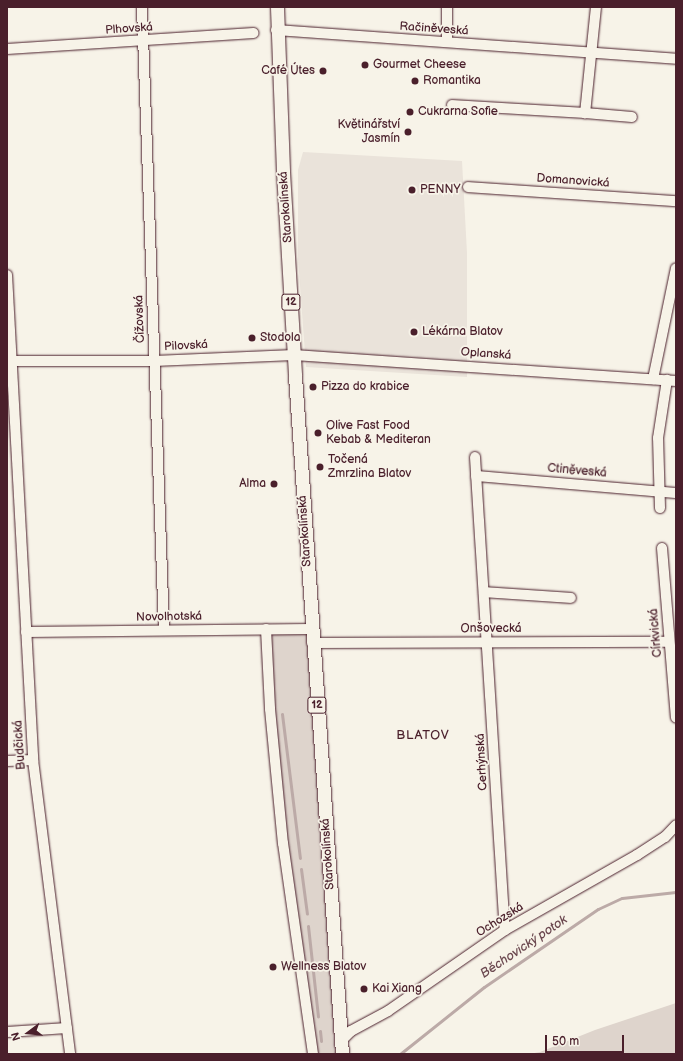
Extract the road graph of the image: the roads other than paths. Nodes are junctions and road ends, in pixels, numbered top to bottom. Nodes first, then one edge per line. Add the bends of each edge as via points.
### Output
1 (142, 7) edge
2 (277, 7) edge
3 (447, 7) edge
4 (596, 7) edge
5 (276, 30) junction
6 (253, 33) dead end
7 (143, 41) junction
8 (447, 42) junction
9 (7, 49) edge
10 (590, 53) junction
11 (676, 59) edge
12 (452, 105) dead end
13 (585, 112) junction
14 (632, 117) dead end
15 (468, 187) dead end
16 (676, 201) edge
17 (676, 268) edge
18 (7, 275) edge
19 (294, 355) junction
20 (8, 361) edge
21 (154, 361) junction
22 (653, 378) junction
23 (672, 381) edge
24 (475, 457) dead end
25 (476, 476) junction
26 (658, 491) junction
27 (676, 493) edge
28 (660, 508) dead end
29 (662, 548) dead end
30 (484, 592) junction
31 (571, 598) dead end
32 (266, 629) junction
33 (312, 629) junction
34 (164, 630) junction
35 (26, 632) junction
36 (488, 642) junction
37 (669, 642) junction
38 (312, 643) junction
39 (676, 717) edge
40 (33, 760) junction
41 (7, 761) edge
42 (676, 825) edge
43 (505, 930) junction
44 (67, 1028) junction
45 (7, 1032) edge
46 (341, 1048) edge
47 (70, 1054) edge
48 (313, 1054) edge

1 - 7 street, Čížovská
2 - 5 main road, Starokolínská / 12
3 - 8 street
4 - 10 street
5 - 8 street, Račiněveská
5 - 19 main road, Starokolínská / 12
6 - 7 street, Plhovská
7 - 9 street, Plhovská
7 - 21 street, Čížovská
8 - 10 street, Račiněveská
10 - 11 street, Račiněveská
10 - 13 street
12 - 13 street
13 - 14 street
15 - 16 street, Domanovická
17 - 22 street
18 - 20 street, Budčická
19 - 21 street, Pilovská
19 - 22 street, Oplanská
19 - 33 main road, Starokolínská / 12
20 - 21 street, Pilovská
20 - 35 street, Budčická
21 - 34 street, Čížovská
22 - 23 street, Oplanská
23 - 26 street via 658,438
24 - 25 street, Cerhýnská
25 - 26 street, Ctiněveská
25 - 30 street, Cerhýnská
26 - 27 street, Ctiněveská
26 - 28 street
29 - 37 street, Církvická
30 - 31 street
30 - 36 street, Cerhýnská
32 - 33 street, Novolhotská
32 - 34 street, Novolhotská
32 - 48 street via 270,709 283,843
33 - 38 main road, Starokolínská / 12
34 - 35 street, Novolhotská
35 - 40 street, Budčická
36 - 37 street, Onšovecká
36 - 38 street, Onšovecká
36 - 43 street, Cerhýnská
37 - 39 street, Církvická
38 - 46 main road, Starokolínská / 12
40 - 41 street
40 - 44 street, Budčická
42 - 43 street, Ochozská via 665,837 637,855
43 - 46 street, Ochozská via 388,1011 351,1031
44 - 45 street
44 - 47 street, Budčická

